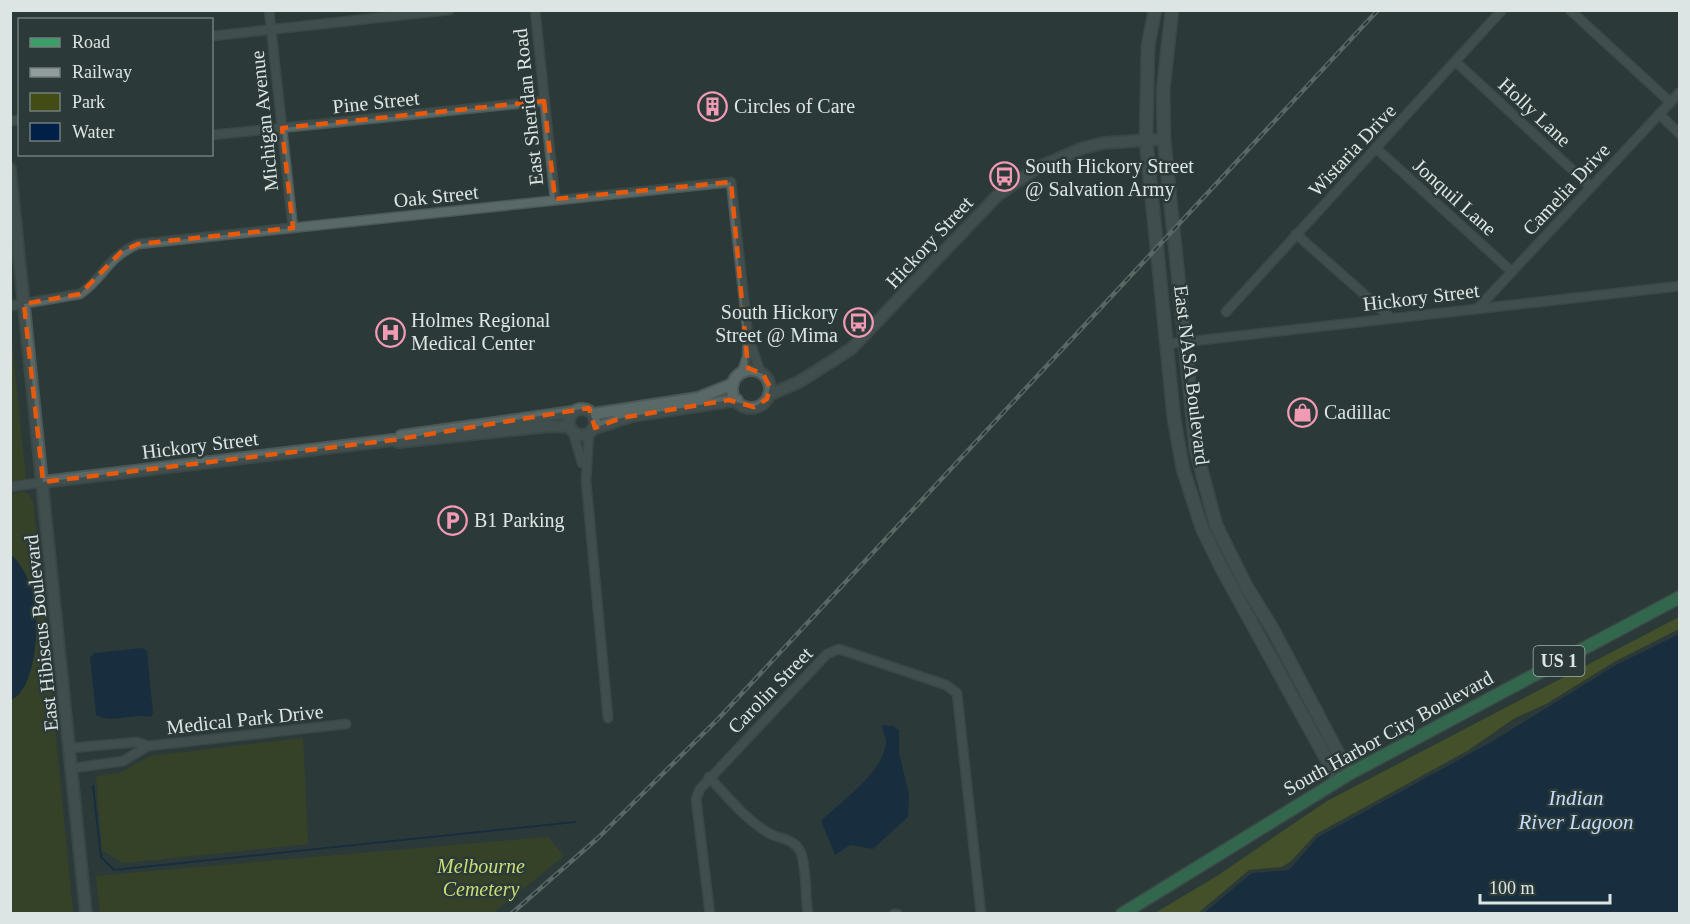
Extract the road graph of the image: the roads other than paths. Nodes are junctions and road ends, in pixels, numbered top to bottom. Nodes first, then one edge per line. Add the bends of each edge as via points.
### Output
1 (268, 10) edge
2 (449, 10) edge
3 (535, 10) edge
4 (1155, 10) edge
5 (1172, 10) edge
6 (1502, 10) edge
7 (1570, 10) edge
8 (271, 30) junction
9 (213, 36) edge
10 (1456, 62) junction
11 (1680, 92) edge
12 (544, 101) junction
13 (1670, 102) junction
14 (1659, 114) junction
15 (282, 128) junction
16 (1680, 134) edge
17 (213, 135) edge
18 (1164, 139) junction
19 (1146, 140) junction
20 (1376, 148) junction
21 (10, 169) edge
22 (1591, 186) junction
23 (555, 199) junction
24 (293, 228) junction
25 (1296, 234) junction
26 (1511, 271) junction
27 (1680, 286) edge
28 (24, 304) junction
29 (10, 306) edge
30 (1478, 308) junction
31 (1226, 312) dead end
32 (1391, 318) junction
33 (748, 336) junction
34 (1184, 341) junction
35 (1166, 344) junction
36 (742, 372) junction
37 (763, 374) junction
38 (801, 379) junction
39 (733, 384) junction
40 (769, 395) junction
41 (737, 400) junction
42 (572, 412) junction
43 (594, 414) junction
44 (481, 429) junction
45 (572, 429) junction
46 (592, 430) junction
47 (585, 472) junction
48 (43, 482) junction
49 (10, 487) edge
50 (1680, 597) edge
51 (608, 718) dead end
52 (346, 724) dead end
53 (148, 746) junction
54 (71, 748) junction
55 (73, 768) junction
56 (709, 777) junction
57 (1343, 777) junction
58 (86, 914) edge
59 (710, 914) edge
60 (808, 914) edge
61 (981, 914) edge
62 (1122, 914) edge

1 - 8 street, Michigan Avenue
2 - 8 street
3 - 12 street, East Sheridan Road
4 - 19 main road, East NASA Boulevard via 1147,66
5 - 18 main road, East NASA Boulevard via 1162,91
6 - 10 street, Wistaria Drive
7 - 13 street
8 - 9 street
8 - 15 street, Michigan Avenue
10 - 20 street, Wistaria Drive
10 - 22 street, Holly Lane
11 - 13 street, Camelia Drive
12 - 15 street, Pine Street
12 - 23 street, East Sheridan Road
13 - 14 street, Camelia Drive
14 - 16 street
14 - 22 street, Camelia Drive
15 - 17 street, Pine Street
15 - 24 street, Michigan Avenue
18 - 19 street, Hickory Street
18 - 34 main road, East NASA Boulevard
19 - 35 main road, East NASA Boulevard
19 - 38 street, Hickory Street via 1083,148 1037,168 998,195 850,349
20 - 25 street, Wistaria Drive
20 - 26 street, Jonquil Lane
21 - 28 street, East Hibiscus Boulevard
22 - 26 street, Camelia Drive
23 - 24 street, Oak Street
23 - 33 street, Oak Street via 731,182
24 - 28 street, Oak Street via 138,244 121,252 80,294
25 - 31 street, Wistaria Drive
25 - 32 street
26 - 30 street, Camelia Drive
27 - 30 street, Hickory Street
28 - 29 street, Oak Street
28 - 48 street, East Hibiscus Boulevard
30 - 32 street, Hickory Street
32 - 34 street, Hickory Street
33 - 36 street, Oak Street
33 - 37 street, Oak Street
34 - 35 street, Hickory Street
34 - 57 main road, East NASA Boulevard via 1196,450 1216,525 1272,628
35 - 57 main road, East NASA Boulevard via 1183,470 1202,528
36 - 37 street
36 - 39 street
37 - 38 street, Hickory Street via 782,380
37 - 40 street
38 - 40 street, Hickory Street
39 - 41 street
39 - 43 street via 698,398
40 - 41 street via 764,403 754,407 743,406
41 - 46 street via 632,416
42 - 43 street via 584,408
42 - 44 street, Hickory Street
42 - 45 street
43 - 46 street
44 - 45 street, Hickory Street
44 - 48 street, Hickory Street via 399,442
45 - 46 street via 581,435
45 - 47 street
46 - 47 street
47 - 51 street
48 - 49 street, Hickory Street
48 - 54 street, East Hibiscus Boulevard
50 - 57 main road, South Harbor City Boulevard / US 1
52 - 53 street, Medical Park Drive
53 - 54 street, Medical Park Drive via 137,742
53 - 55 street, Medical Park Drive via 123,761
54 - 55 street, East Hibiscus Boulevard
55 - 58 street, East Hibiscus Boulevard
56 - 59 street, Carolin Street via 696,799
56 - 60 street via 769,834 795,844 801,854
56 - 61 street, Carolin Street via 827,654 838,649 946,685 957,693 959,700
57 - 62 main road, South Harbor City Boulevard / US 1

